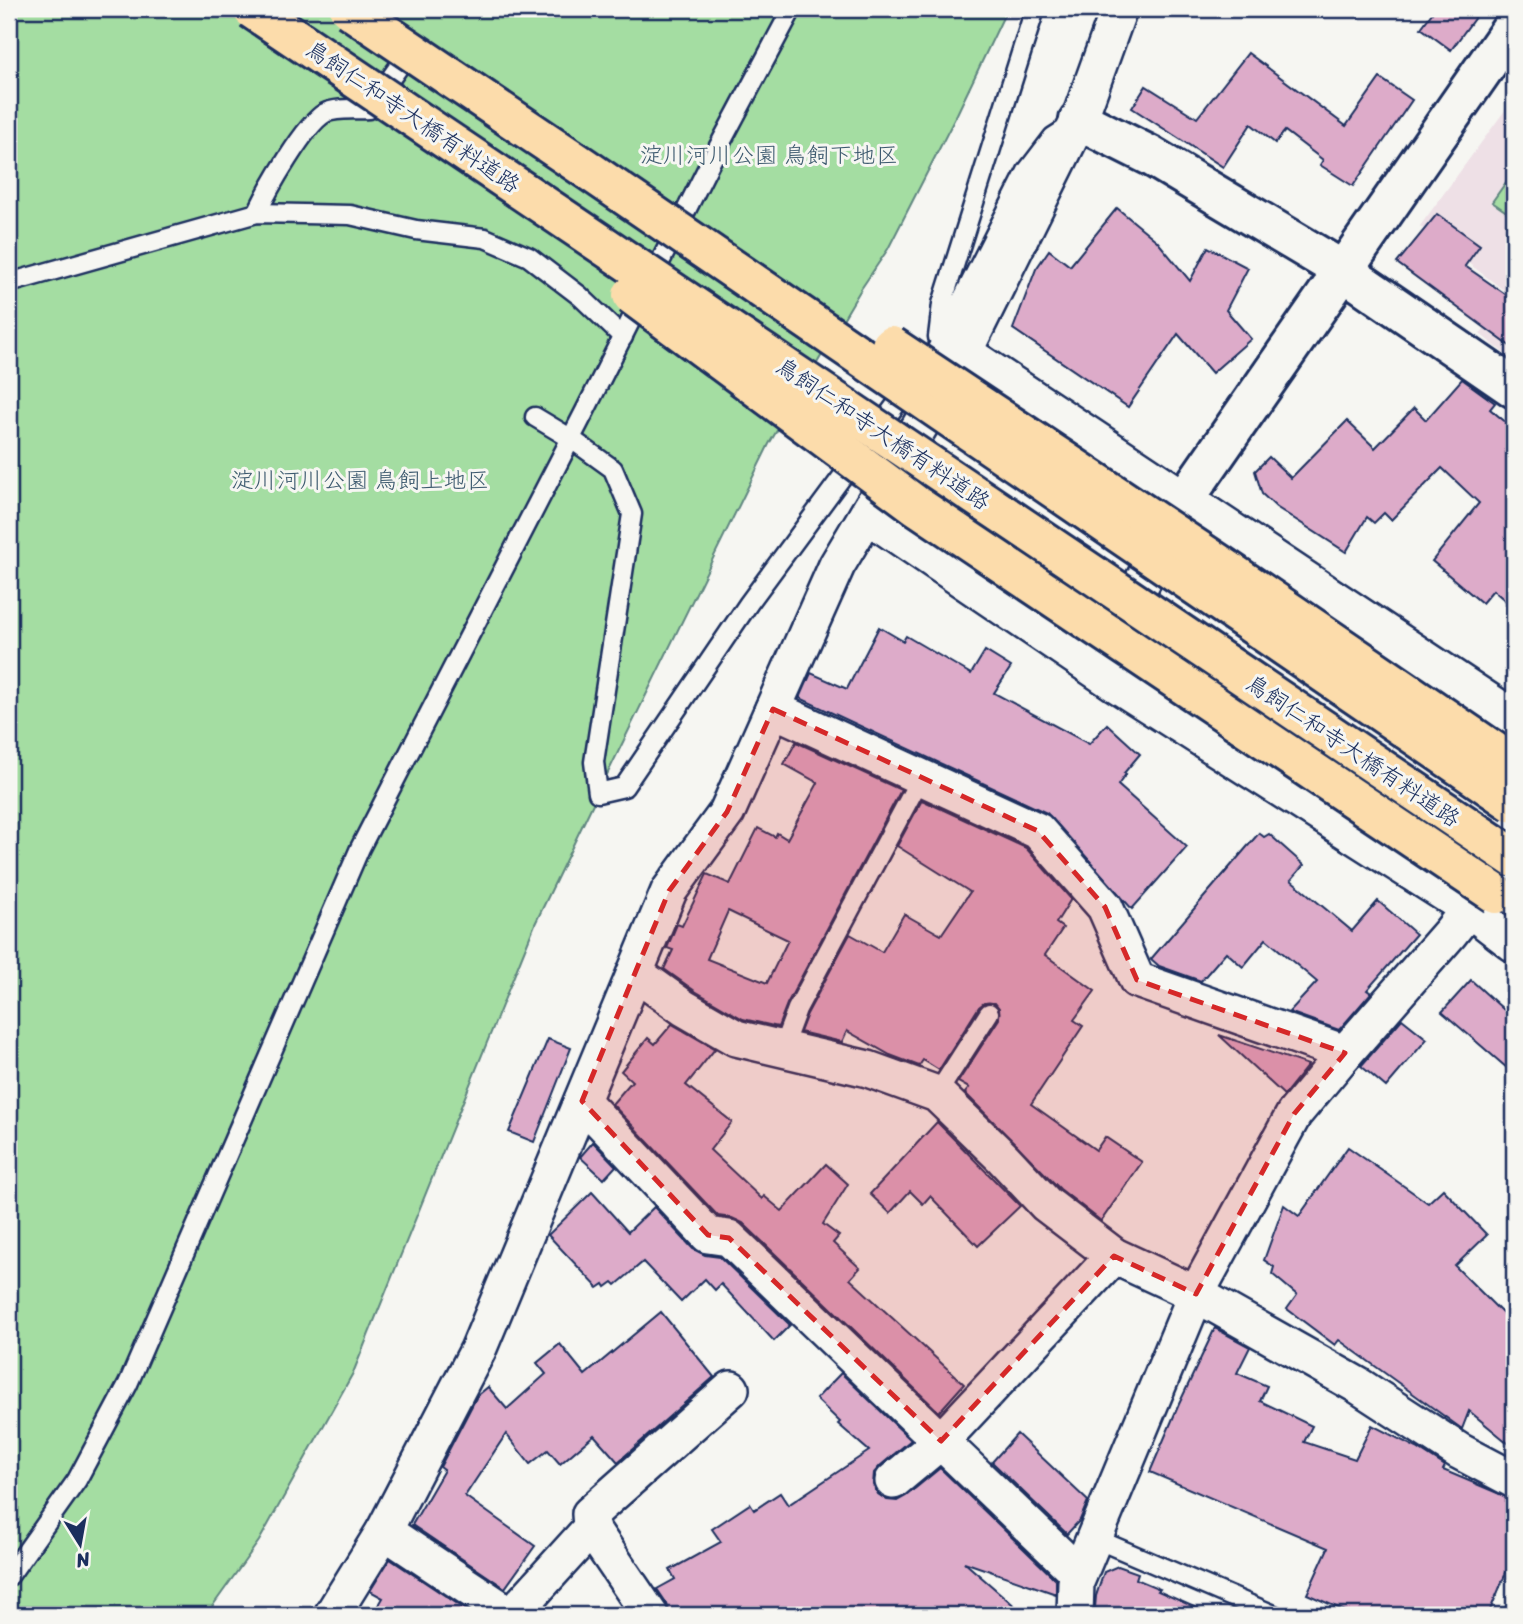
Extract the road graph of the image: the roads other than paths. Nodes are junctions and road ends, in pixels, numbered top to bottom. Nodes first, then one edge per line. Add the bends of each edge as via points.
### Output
1 (252, 9) edge
2 (348, 9) edge
3 (372, 9) edge
4 (792, 9) edge
5 (1035, 9) edge
6 (1118, 9) edge
7 (1505, 9) edge
8 (1514, 25) edge
9 (1079, 120) junction
10 (585, 167) junction
11 (555, 212) junction
12 (257, 213) junction
13 (1342, 270) junction
14 (9, 283) edge
15 (623, 337) junction
16 (950, 351) junction
17 (1514, 388) edge
18 (535, 417) dead end
19 (570, 438) junction
20 (1184, 500) junction
21 (867, 514) junction
22 (1096, 671) junction
23 (773, 709) junction
24 (1514, 718) edge
25 (1514, 765) edge
26 (921, 777) junction
27 (1514, 803) edge
28 (1514, 839) edge
29 (1514, 858) edge
30 (1482, 902) junction
31 (1514, 944) edge
32 (635, 973) junction
33 (989, 1013) dead end
34 (782, 1049) junction
35 (1345, 1053) junction
36 (937, 1094) junction
37 (582, 1101) junction
38 (1114, 1256) junction
39 (1196, 1294) junction
40 (731, 1388) dead end
41 (941, 1441) junction
42 (1514, 1480) edge
43 (893, 1481) dead end
44 (591, 1528) junction
45 (384, 1531) junction
46 (1094, 1538) junction
47 (1079, 1574) junction
48 (9, 1576) edge
49 (332, 1615) edge
50 (511, 1615) edge
51 (650, 1615) edge
52 (1075, 1615) edge
53 (1274, 1615) edge

1 - 11 main road, 鳥飼仁和寺大橋有料道路, bridge
2 - 10 main road, 鳥飼仁和寺大橋有料道路, bridge
3 - 12 lane via 413,46 369,109 328,112 316,120
4 - 15 lane
5 - 16 lane via 942,304
6 - 9 street
7 - 8 street
8 - 13 street
9 - 13 street via 1151,156
9 - 16 street
10 - 25 main road, bridge via 622,174 947,382
10 - 27 main road, 鳥飼仁和寺大橋有料道路, bridge
11 - 29 main road, 鳥飼仁和寺大橋有料道路, bridge
11 - 30 main road, bridge via 566,245 917,506
12 - 14 lane
12 - 15 lane via 350,215 416,230 485,238 529,257
13 - 17 street
13 - 20 street
15 - 19 lane
16 - 19 lane via 749,603 624,787 598,793 594,762 632,513 613,469
16 - 20 street
16 - 21 street
18 - 19 lane
19 - 48 lane via 360,848 128,1384 77,1480
20 - 22 street
20 - 24 street
21 - 22 street
21 - 23 street via 837,565
22 - 30 street
23 - 26 street
23 - 32 street via 727,812 669,891
26 - 34 lane via 797,1009
26 - 35 street via 1038,831 1105,907 1137,979
28 - 30 street
30 - 31 street
30 - 35 street
32 - 34 street via 736,1038
32 - 37 street
33 - 36 lane
34 - 36 street via 868,1069
35 - 39 street via 1294,1114
36 - 38 street via 1046,1204
37 - 41 street via 708,1235 729,1238
37 - 45 street via 478,1350
38 - 39 street
38 - 41 street
39 - 42 street
39 - 46 street
40 - 44 street via 590,1514
41 - 43 street
41 - 47 street
44 - 50 street
44 - 51 street
45 - 49 street
45 - 50 street
46 - 47 street
46 - 53 lane
47 - 52 street

